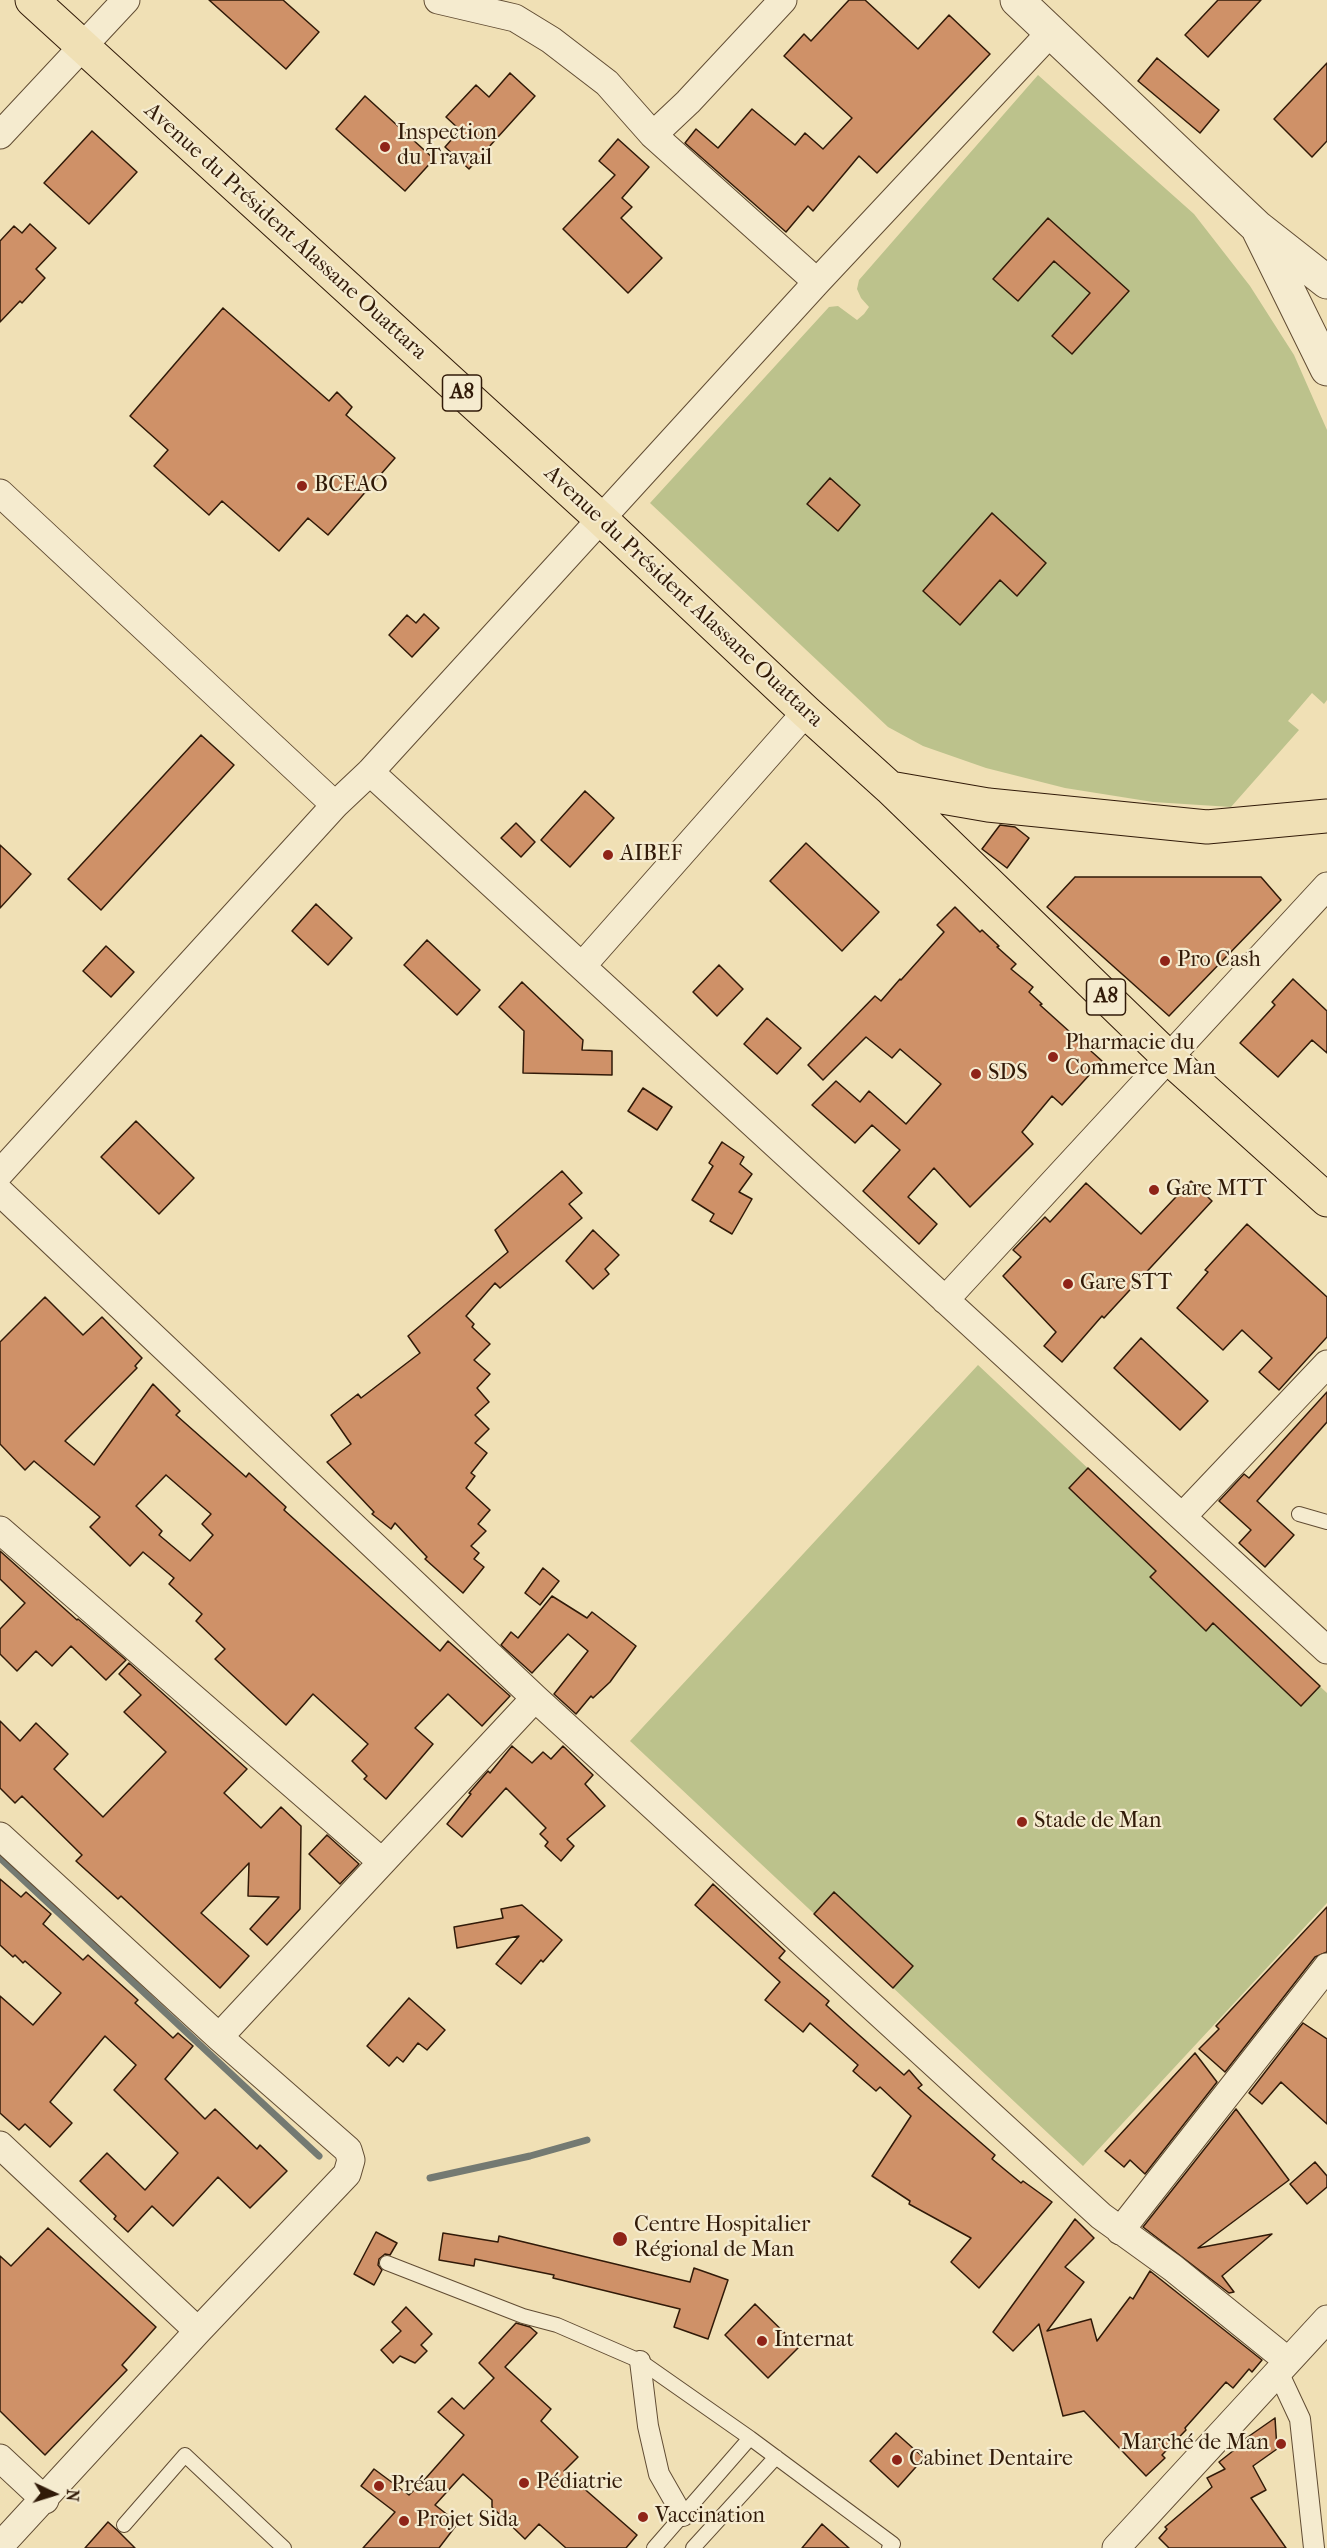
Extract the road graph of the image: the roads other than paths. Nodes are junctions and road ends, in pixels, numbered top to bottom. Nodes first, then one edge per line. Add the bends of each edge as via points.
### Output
1 (32, 0) edge
2 (126, 0) edge
3 (438, 0) edge
4 (783, 0) edge
5 (1017, 0) edge
6 (1052, 31) junction
7 (81, 47) junction
8 (0, 135) edge
9 (653, 135) junction
10 (1257, 227) junction
11 (817, 282) junction
12 (1327, 282) edge
13 (1327, 369) edge
14 (0, 493) edge
15 (601, 519) junction
16 (806, 712) junction
17 (370, 772) junction
18 (890, 788) junction
19 (335, 805) junction
20 (1327, 816) edge
21 (1327, 886) edge
22 (582, 966) junction
23 (1169, 1058) junction
24 (0, 1173) edge
25 (0, 1192) edge
26 (1327, 1200) edge
27 (945, 1299) junction
28 (1327, 1364) edge
29 (1299, 1515) dead end
30 (1182, 1517) junction
31 (1327, 1522) edge
32 (0, 1530) edge
33 (1327, 1650) edge
34 (536, 1698) junction
35 (0, 1836) edge
36 (382, 1862) junction
37 (1327, 1967) edge
38 (219, 2037) junction
39 (0, 2145) edge
40 (1120, 2231) junction
41 (387, 2263) dead end
42 (1327, 2319) edge
43 (198, 2331) junction
44 (640, 2361) junction
45 (1283, 2366) junction
46 (750, 2438) junction
47 (776, 2457) junction
48 (0, 2458) edge
49 (45, 2500) junction
50 (682, 2516) junction
51 (124, 2525) dead end
52 (0, 2546) edge
53 (1121, 2546) edge
54 (284, 2548) edge
55 (654, 2548) edge
56 (693, 2548) edge
57 (889, 2548) edge
58 (1314, 2548) edge

1 - 7 main road, Avenue du Président Alassane Ouattara / A8
2 - 7 street
3 - 9 street via 515,18 533,29 607,83
4 - 9 street
5 - 6 street
6 - 10 street
6 - 11 street
7 - 8 street
7 - 15 main road, Avenue du Président Alassane Ouattara / A8
9 - 11 street
10 - 12 street
10 - 13 street
11 - 15 street
14 - 19 street
15 - 16 main road, Avenue du Président Alassane Ouattara / A8
15 - 17 street
16 - 18 main road, Avenue du Président Alassane Ouattara / A8
16 - 22 street
17 - 19 street
17 - 22 street
18 - 20 main road via 988,806 1207,827
18 - 23 main road, Avenue du Président Alassane Ouattara / A8
19 - 24 street
21 - 23 street
22 - 27 street
23 - 26 main road, Avenue du Président Alassane Ouattara / A8
23 - 27 street
25 - 34 street
27 - 30 street
28 - 30 street
29 - 31 lane
30 - 33 street
32 - 36 street
34 - 36 street
34 - 40 street
35 - 38 street
36 - 38 street
37 - 40 street
38 - 43 street via 348,2150 351,2160 347,2174
39 - 43 street
40 - 45 street via 1173,2268
41 - 44 lane via 523,2316 557,2325
42 - 45 street
43 - 49 street
44 - 46 lane
44 - 50 street via 659,2474
45 - 53 street
45 - 58 street via 1300,2419
46 - 47 lane
46 - 50 lane
47 - 56 lane
47 - 57 lane via 893,2544
48 - 49 street
49 - 52 street
50 - 55 lane
51 - 54 lane via 184,2456

